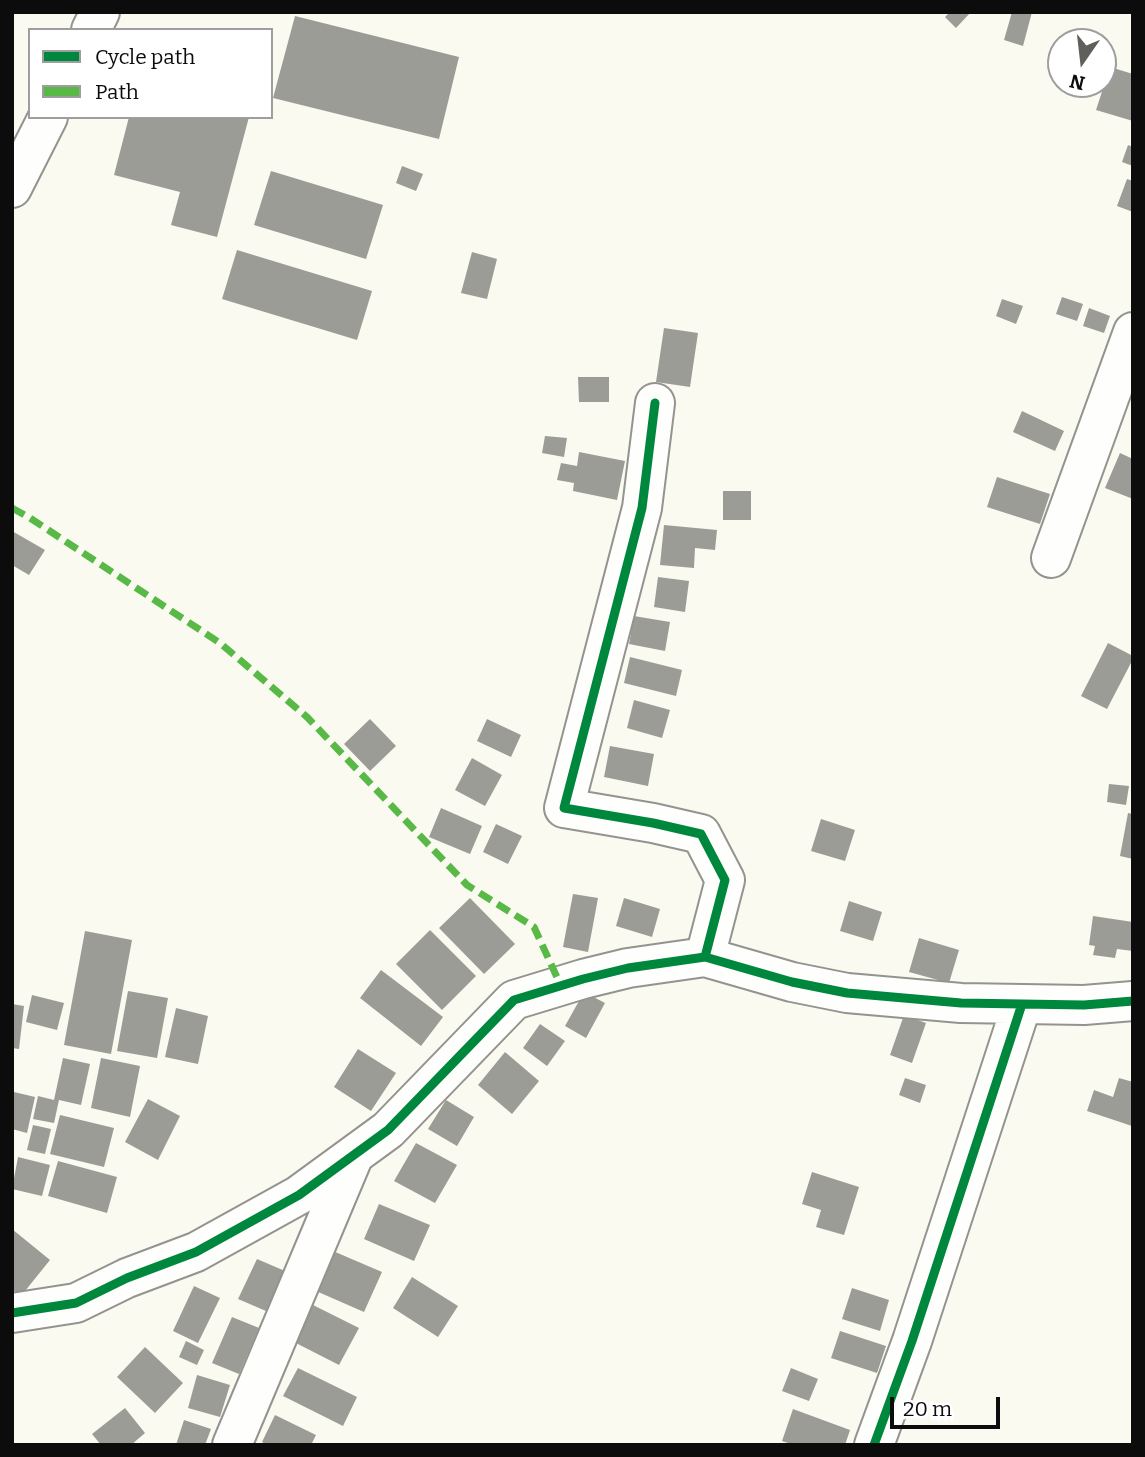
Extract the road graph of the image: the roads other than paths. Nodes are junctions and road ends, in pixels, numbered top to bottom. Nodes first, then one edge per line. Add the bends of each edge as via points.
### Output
1 (100, 12) edge
2 (93, 28) edge
3 (47, 119) edge
4 (12, 188) edge
5 (1133, 332) edge
6 (655, 403) dead end
7 (1052, 558) dead end
8 (705, 957) junction
9 (1133, 1002) edge
10 (1022, 1004) junction
11 (354, 1155) junction
12 (12, 1313) edge
13 (232, 1445) edge
14 (874, 1445) edge

1 - 2 street
3 - 4 street
5 - 7 street
6 - 8 street via 642,508 564,808 701,834 725,880
8 - 10 street via 847,993
8 - 11 street via 628,968 514,1000 388,1130
9 - 10 street
10 - 14 street
11 - 12 street via 299,1195 195,1251 76,1303
11 - 13 street

